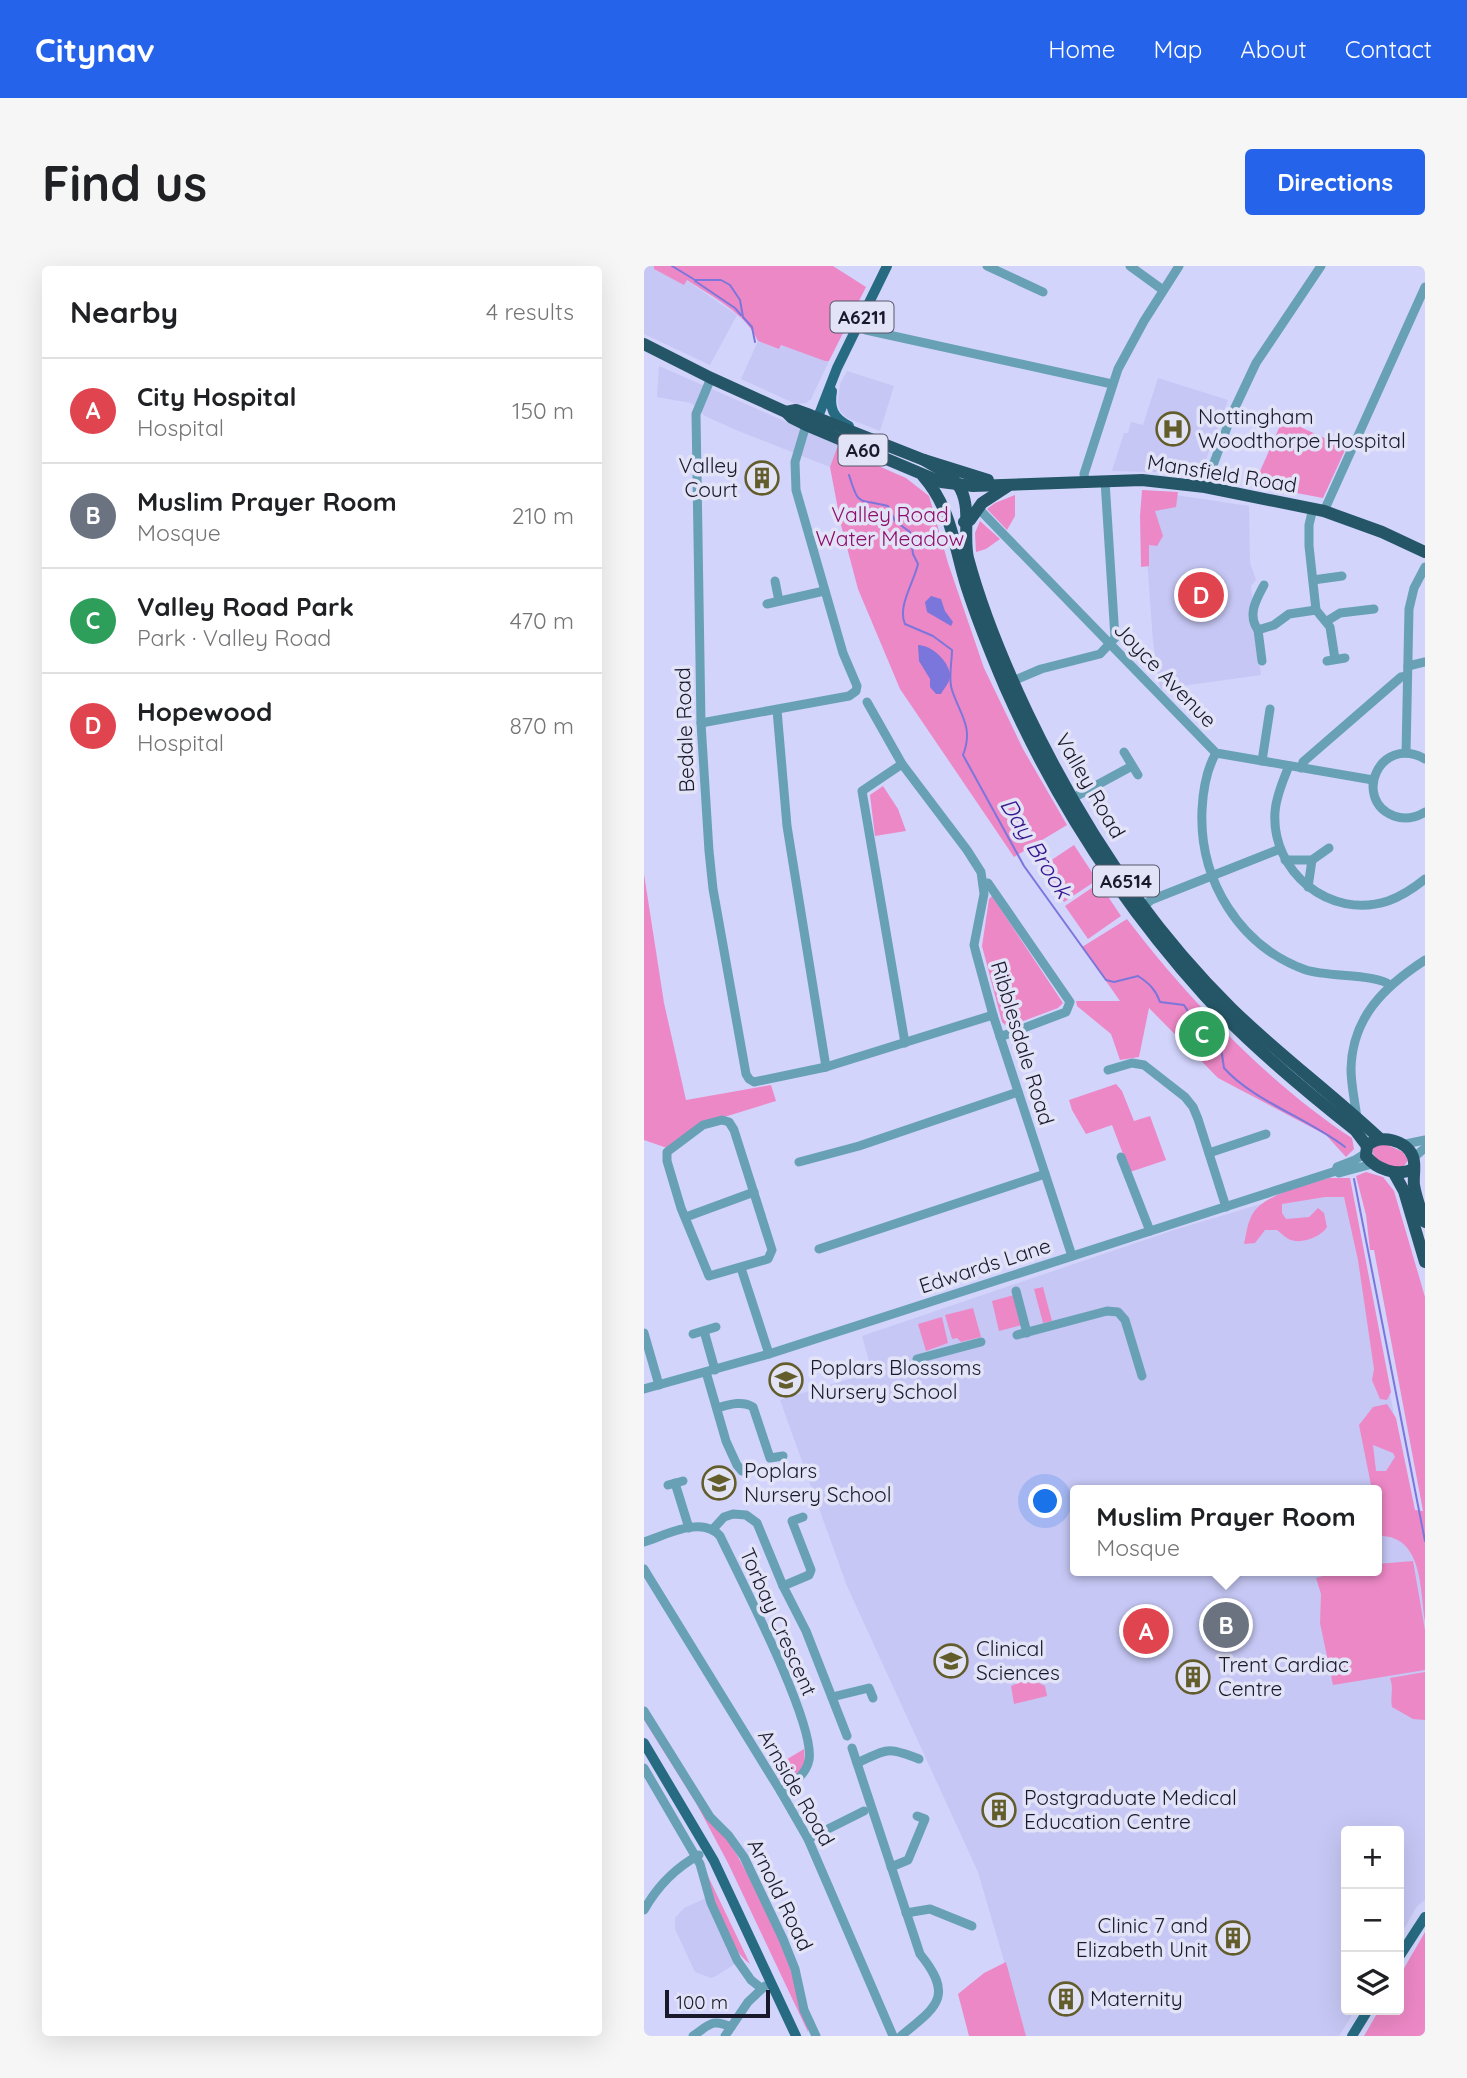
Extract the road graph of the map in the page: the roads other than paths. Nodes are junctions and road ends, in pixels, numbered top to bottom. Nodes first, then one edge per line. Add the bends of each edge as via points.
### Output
1 (887, 266) edge
2 (987, 266) edge
3 (1130, 266) edge
4 (1179, 266) edge
5 (1321, 266) edge
6 (1425, 287) edge
7 (1163, 290) junction
8 (1043, 292) dead end
9 (858, 326) junction
10 (648, 348) edge
11 (837, 368) junction
12 (712, 378) junction
13 (1112, 384) junction
14 (811, 419) junction
15 (858, 432) junction
16 (922, 467) junction
17 (956, 480) junction
18 (1085, 481) junction
19 (1105, 481) junction
20 (1008, 484) junction
21 (1205, 487) junction
22 (978, 508) junction
23 (1318, 510) junction
24 (949, 520) junction
25 (965, 522) junction
26 (1425, 552) edge
27 (1425, 567) edge
28 (1342, 576) dead end
29 (1313, 580) junction
30 (775, 581) dead end
31 (1264, 585) dead end
32 (824, 591) junction
33 (779, 601) junction
34 (767, 604) dead end
35 (1374, 609) dead end
36 (1317, 610) junction
37 (1327, 621) junction
38 (1258, 631) junction
39 (1110, 644) junction
40 (1336, 659) dead end
41 (1262, 661) dead end
42 (1425, 662) edge
43 (1408, 671) junction
44 (1009, 682) junction
45 (867, 702) dead end
46 (1270, 709) dead end
47 (777, 710) junction
48 (701, 723) junction
49 (1124, 752) dead end
50 (1216, 753) junction
51 (1406, 753) junction
52 (1425, 759) edge
53 (1262, 761) junction
54 (902, 764) junction
55 (1132, 766) junction
56 (1289, 766) junction
57 (1301, 768) junction
58 (1138, 775) dead end
59 (1373, 780) junction
60 (1068, 801) junction
61 (1425, 812) edge
62 (1329, 848) dead end
63 (1280, 849) junction
64 (1285, 860) junction
65 (1312, 860) junction
66 (1211, 876) junction
67 (1425, 879) edge
68 (984, 883) junction
69 (1308, 887) junction
70 (1144, 906) junction
71 (1425, 960) edge
72 (1390, 985) junction
73 (993, 1016) junction
74 (1000, 1037) junction
75 (905, 1043) junction
76 (826, 1067) junction
77 (1115, 1071) dead end
78 (1018, 1092) junction
79 (1357, 1118) junction
80 (1263, 1138) dead end
81 (1379, 1138) junction
82 (1401, 1145) junction
83 (801, 1149) dead end
84 (1209, 1153) junction
85 (1421, 1153) edge
86 (1368, 1154) junction
87 (1121, 1157) dead end
88 (1394, 1172) junction
89 (1045, 1174) junction
90 (754, 1192) junction
91 (1226, 1207) junction
92 (686, 1217) junction
93 (1425, 1222) edge
94 (1150, 1231) junction
95 (823, 1244) dead end
96 (1072, 1256) junction
97 (1425, 1262) edge
98 (741, 1268) junction
99 (1016, 1291) dead end
100 (716, 1327) dead end
101 (704, 1331) junction
102 (644, 1332) edge
103 (693, 1334) dead end
104 (981, 1342) dead end
105 (769, 1354) junction
106 (917, 1359) dead end
107 (710, 1371) junction
108 (1142, 1376) dead end
109 (659, 1385) junction
110 (644, 1389) edge
111 (717, 1409) junction
112 (783, 1456) dead end
113 (755, 1469) dead end
114 (675, 1483) dead end
115 (803, 1517) dead end
116 (689, 1528) junction
117 (714, 1528) junction
118 (644, 1542) edge
119 (644, 1569) edge
120 (783, 1586) junction
121 (832, 1697) junction
122 (873, 1698) dead end
123 (644, 1711) edge
124 (847, 1736) dead end
125 (644, 1743) edge
126 (852, 1748) dead end
127 (919, 1759) dead end
128 (857, 1763) junction
129 (644, 1768) edge
130 (781, 1791) junction
131 (864, 1811) dead end
132 (917, 1816) dead end
133 (808, 1839) junction
134 (708, 1851) junction
135 (696, 1857) junction
136 (891, 1867) junction
137 (644, 1910) edge
138 (906, 1913) junction
139 (1425, 1917) edge
140 (972, 1926) dead end
141 (1402, 1952) edge
142 (766, 1985) junction
143 (1365, 2015) edge
144 (731, 2027) junction
145 (693, 2036) edge
146 (725, 2036) edge
147 (796, 2036) edge
148 (816, 2036) edge
149 (893, 2036) edge
150 (901, 2036) edge
151 (1352, 2036) edge

1 - 9 main road, A6211
2 - 8 street
3 - 7 street
4 - 7 street
5 - 21 street via 1256,363
6 - 23 street
7 - 13 street
9 - 11 main road, A6211
9 - 13 street
10 - 12 highway, A60
11 - 14 main road, A6211 via 813,405
11 - 15 main road, A6211 via 831,409 838,420
12 - 14 highway, A60 via 792,418
12 - 48 street, Bedale Road via 696,414
13 - 18 street
14 - 15 highway, A60
14 - 16 highway, A60
14 - 32 street via 797,453 794,481
15 - 16 highway, A60
16 - 17 highway, A60
16 - 24 highway, Valley Road / A6514
17 - 20 highway, Mansfield Road via 972,486
17 - 24 highway, Valley Road / A6514 via 947,492
17 - 25 highway, Valley Road / A6514 via 965,503
18 - 19 highway, Mansfield Road
18 - 20 highway, Mansfield Road
19 - 21 highway, Mansfield Road
19 - 39 street via 1115,625 1115,639
20 - 22 highway
21 - 23 highway, Mansfield Road
22 - 25 highway
22 - 39 street, Joyce Avenue
23 - 26 highway, Mansfield Road
23 - 29 street via 1309,533
24 - 25 highway
24 - 44 highway, Valley Road / A6514 via 971,601
25 - 44 highway, Valley Road / A6514 via 968,558
27 - 43 street via 1411,597
28 - 29 street
29 - 36 street
30 - 33 street
31 - 38 street via 1253,606
32 - 33 street
32 - 47 street via 856,691
33 - 34 street
35 - 37 street via 1340,613
36 - 37 street
36 - 38 street via 1289,614
37 - 40 street
38 - 41 street
39 - 44 street via 1089,659 1041,669
39 - 50 street, Joyce Avenue
42 - 43 street
43 - 51 street
43 - 57 street
44 - 60 highway, Valley Road / A6514 via 1031,743
45 - 54 street
46 - 53 street
47 - 48 street
47 - 76 street via 787,826
48 - 76 street, Bedale Road via 713,889 749,1079 761,1081
49 - 55 street
50 - 53 street, Joyce Avenue
50 - 66 street via 1202,806 1202,842
51 - 52 street
51 - 59 street via 1384,761
53 - 56 street, Joyce Avenue
54 - 68 street via 967,849
54 - 75 street via 862,791
55 - 58 street
55 - 60 street
56 - 57 street, Joyce Avenue
56 - 63 street via 1275,812
57 - 59 street, Joyce Avenue
59 - 61 street via 1376,799 1388,814 1405,818
60 - 70 highway, Valley Road / A6514
60 - 86 highway, Valley Road / A6514 via 1134,909 1199,989 1266,1055 1355,1130
62 - 65 street
63 - 64 street
63 - 66 street
64 - 65 street
64 - 69 street
65 - 69 street
66 - 70 street
66 - 72 street via 1234,918 1286,961 1318,974 1381,979
67 - 69 street via 1387,901 1367,904 1332,900
68 - 73 street, Ribblesdale Road via 974,945
68 - 74 street via 1070,1002 1066,1012
70 - 79 highway, Valley Road / A6514 via 1230,1007
71 - 72 street
72 - 79 street via 1372,1003 1356,1037 1351,1070
73 - 74 street, Ribblesdale Road
73 - 75 street
74 - 78 street, Ribblesdale Road
75 - 76 street
77 - 84 street via 1132,1063 1144,1065 1185,1097
78 - 83 street via 802,1161
78 - 89 street, Ribblesdale Road
79 - 81 highway, Valley Road / A6514
80 - 84 street
81 - 82 highway, A6514
81 - 86 highway
82 - 85 street
82 - 85 highway, A6514 via 1411,1153
84 - 91 street
85 - 88 highway, A6514 via 1403,1173
85 - 93 highway via 1414,1187
86 - 88 highway, A6514
86 - 91 street, Edwards Lane via 1339,1173
87 - 94 street
88 - 97 highway
89 - 95 street
89 - 96 street, Ribblesdale Road
90 - 92 street
90 - 92 street via 732,1124 722,1120 703,1125 667,1152
90 - 98 street via 772,1256
91 - 94 street, Edwards Lane
92 - 98 street via 709,1276
94 - 96 street, Edwards Lane
96 - 105 street, Edwards Lane
98 - 105 street
99 - 108 street via 1022,1334 1118,1312 1125,1320
100 - 101 street
101 - 103 street
101 - 107 street
102 - 109 street
104 - 106 street via 955,1345
105 - 107 street, Edwards Lane
107 - 109 street, Edwards Lane
107 - 111 street
109 - 110 street, Edwards Lane
111 - 112 street via 739,1404 753,1407 770,1458
111 - 113 street via 741,1474
114 - 116 street
115 - 120 street via 792,1521 811,1570
116 - 117 street
116 - 118 street
117 - 120 street via 733,1514 752,1518
117 - 130 street, Torbay Crescent via 773,1646 809,1742 804,1772
119 - 130 street, Arnside Road
120 - 121 street
121 - 122 street via 869,1688
121 - 124 street
123 - 148 street, Arnold Road via 710,1816 744,1857 783,1939
125 - 134 main road
126 - 128 street
127 - 128 street via 887,1749
128 - 136 street
129 - 135 street
130 - 133 street, Arnside Road
131 - 133 street
132 - 136 street via 925,1819 908,1860
133 - 149 street, Arnside Road
134 - 135 street
134 - 142 main road
135 - 137 street via 666,1880
135 - 142 street via 727,1940 751,1980
136 - 138 street
138 - 140 street via 930,1909
138 - 150 street via 939,1989 931,2011
139 - 141 main road
142 - 144 street
142 - 147 main road
143 - 151 main road
144 - 145 street via 714,2022
144 - 146 street

